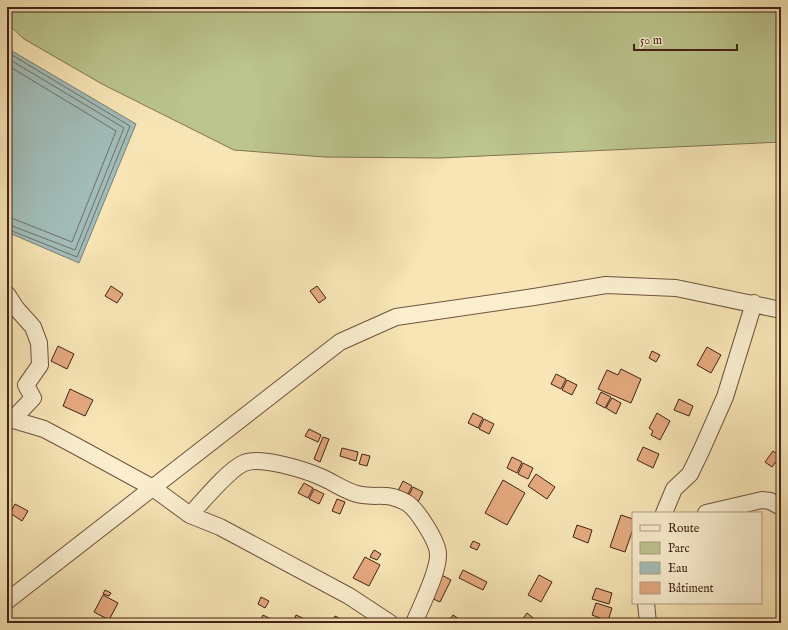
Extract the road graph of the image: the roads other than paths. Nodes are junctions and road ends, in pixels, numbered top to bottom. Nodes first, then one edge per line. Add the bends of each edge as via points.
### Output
1 (7, 294) edge
2 (754, 303) junction
3 (781, 310) edge
4 (10, 419) edge
5 (153, 488) junction
6 (781, 507) edge
7 (664, 512) edge
8 (710, 512) edge
9 (190, 515) junction
10 (7, 600) edge
11 (646, 604) edge
12 (390, 623) edge
13 (414, 623) edge
14 (648, 623) edge

1 - 4 street via 33,327 39,343 40,365 26,385 34,398
2 - 3 street
2 - 5 street via 676,288 606,285 396,318 340,342
2 - 7 street via 724,397 708,436 690,474 674,489
4 - 5 street via 44,429
5 - 9 street
5 - 10 street
6 - 8 street via 762,500
9 - 12 street via 220,527 348,596
9 - 13 street via 244,462 260,461 320,477 355,493 371,496 389,495 396,498 408,504 427,527 438,554 435,571
11 - 14 street

